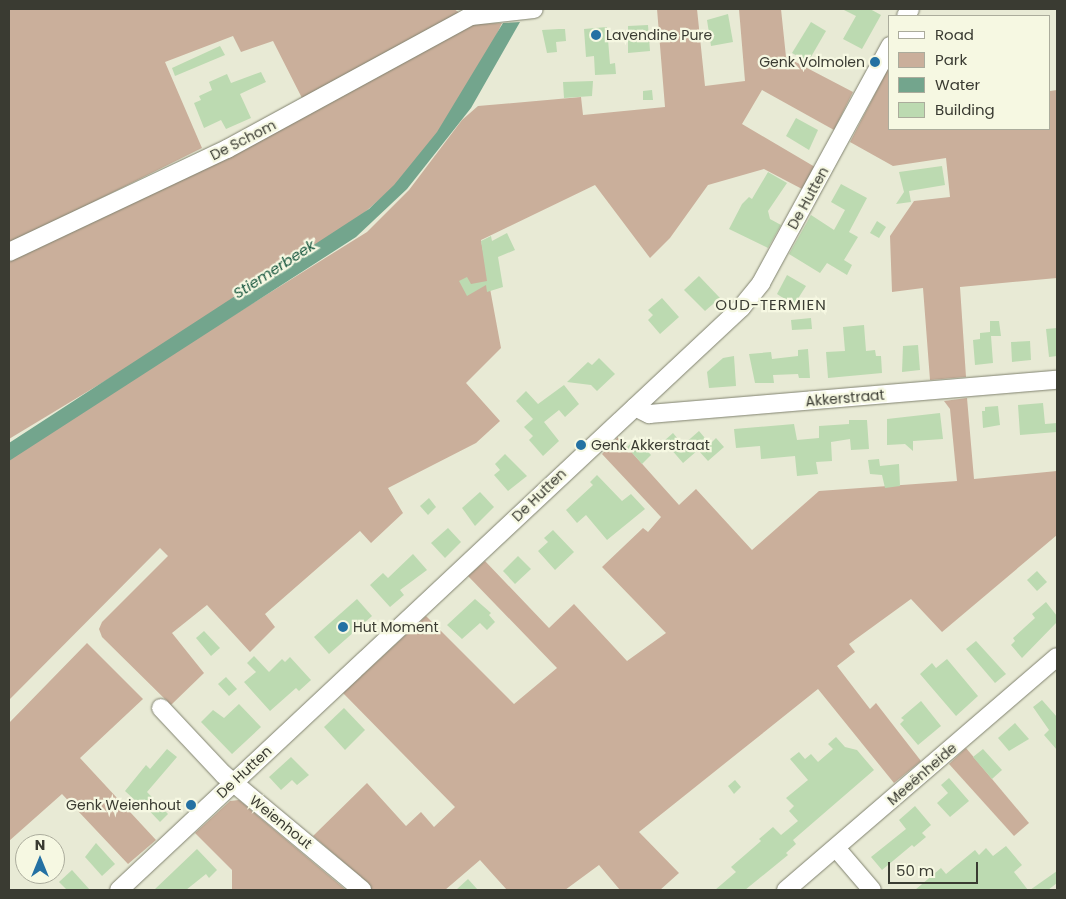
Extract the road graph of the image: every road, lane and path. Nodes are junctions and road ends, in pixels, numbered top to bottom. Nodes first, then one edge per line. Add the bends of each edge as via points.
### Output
1 (534, 9) edge
2 (888, 50) edge
3 (9, 252) edge
4 (1057, 380) edge
5 (635, 407) junction
6 (1057, 657) edge
7 (161, 708) dead end
8 (233, 782) junction
9 (836, 848) junction
10 (119, 890) edge
11 (362, 890) edge
12 (786, 890) edge
13 (872, 890) edge

1 - 3 street, De Schom via 471,16 227,149
2 - 5 street, De Hutten via 761,283 741,308
4 - 5 street, Akkerstraat via 649,414
5 - 8 street, De Hutten
6 - 9 street, Meeënheide
7 - 8 street, Weienhout
8 - 10 street, De Hutten
8 - 11 street, Weienhout
9 - 12 street, Meeënheide
9 - 13 street

